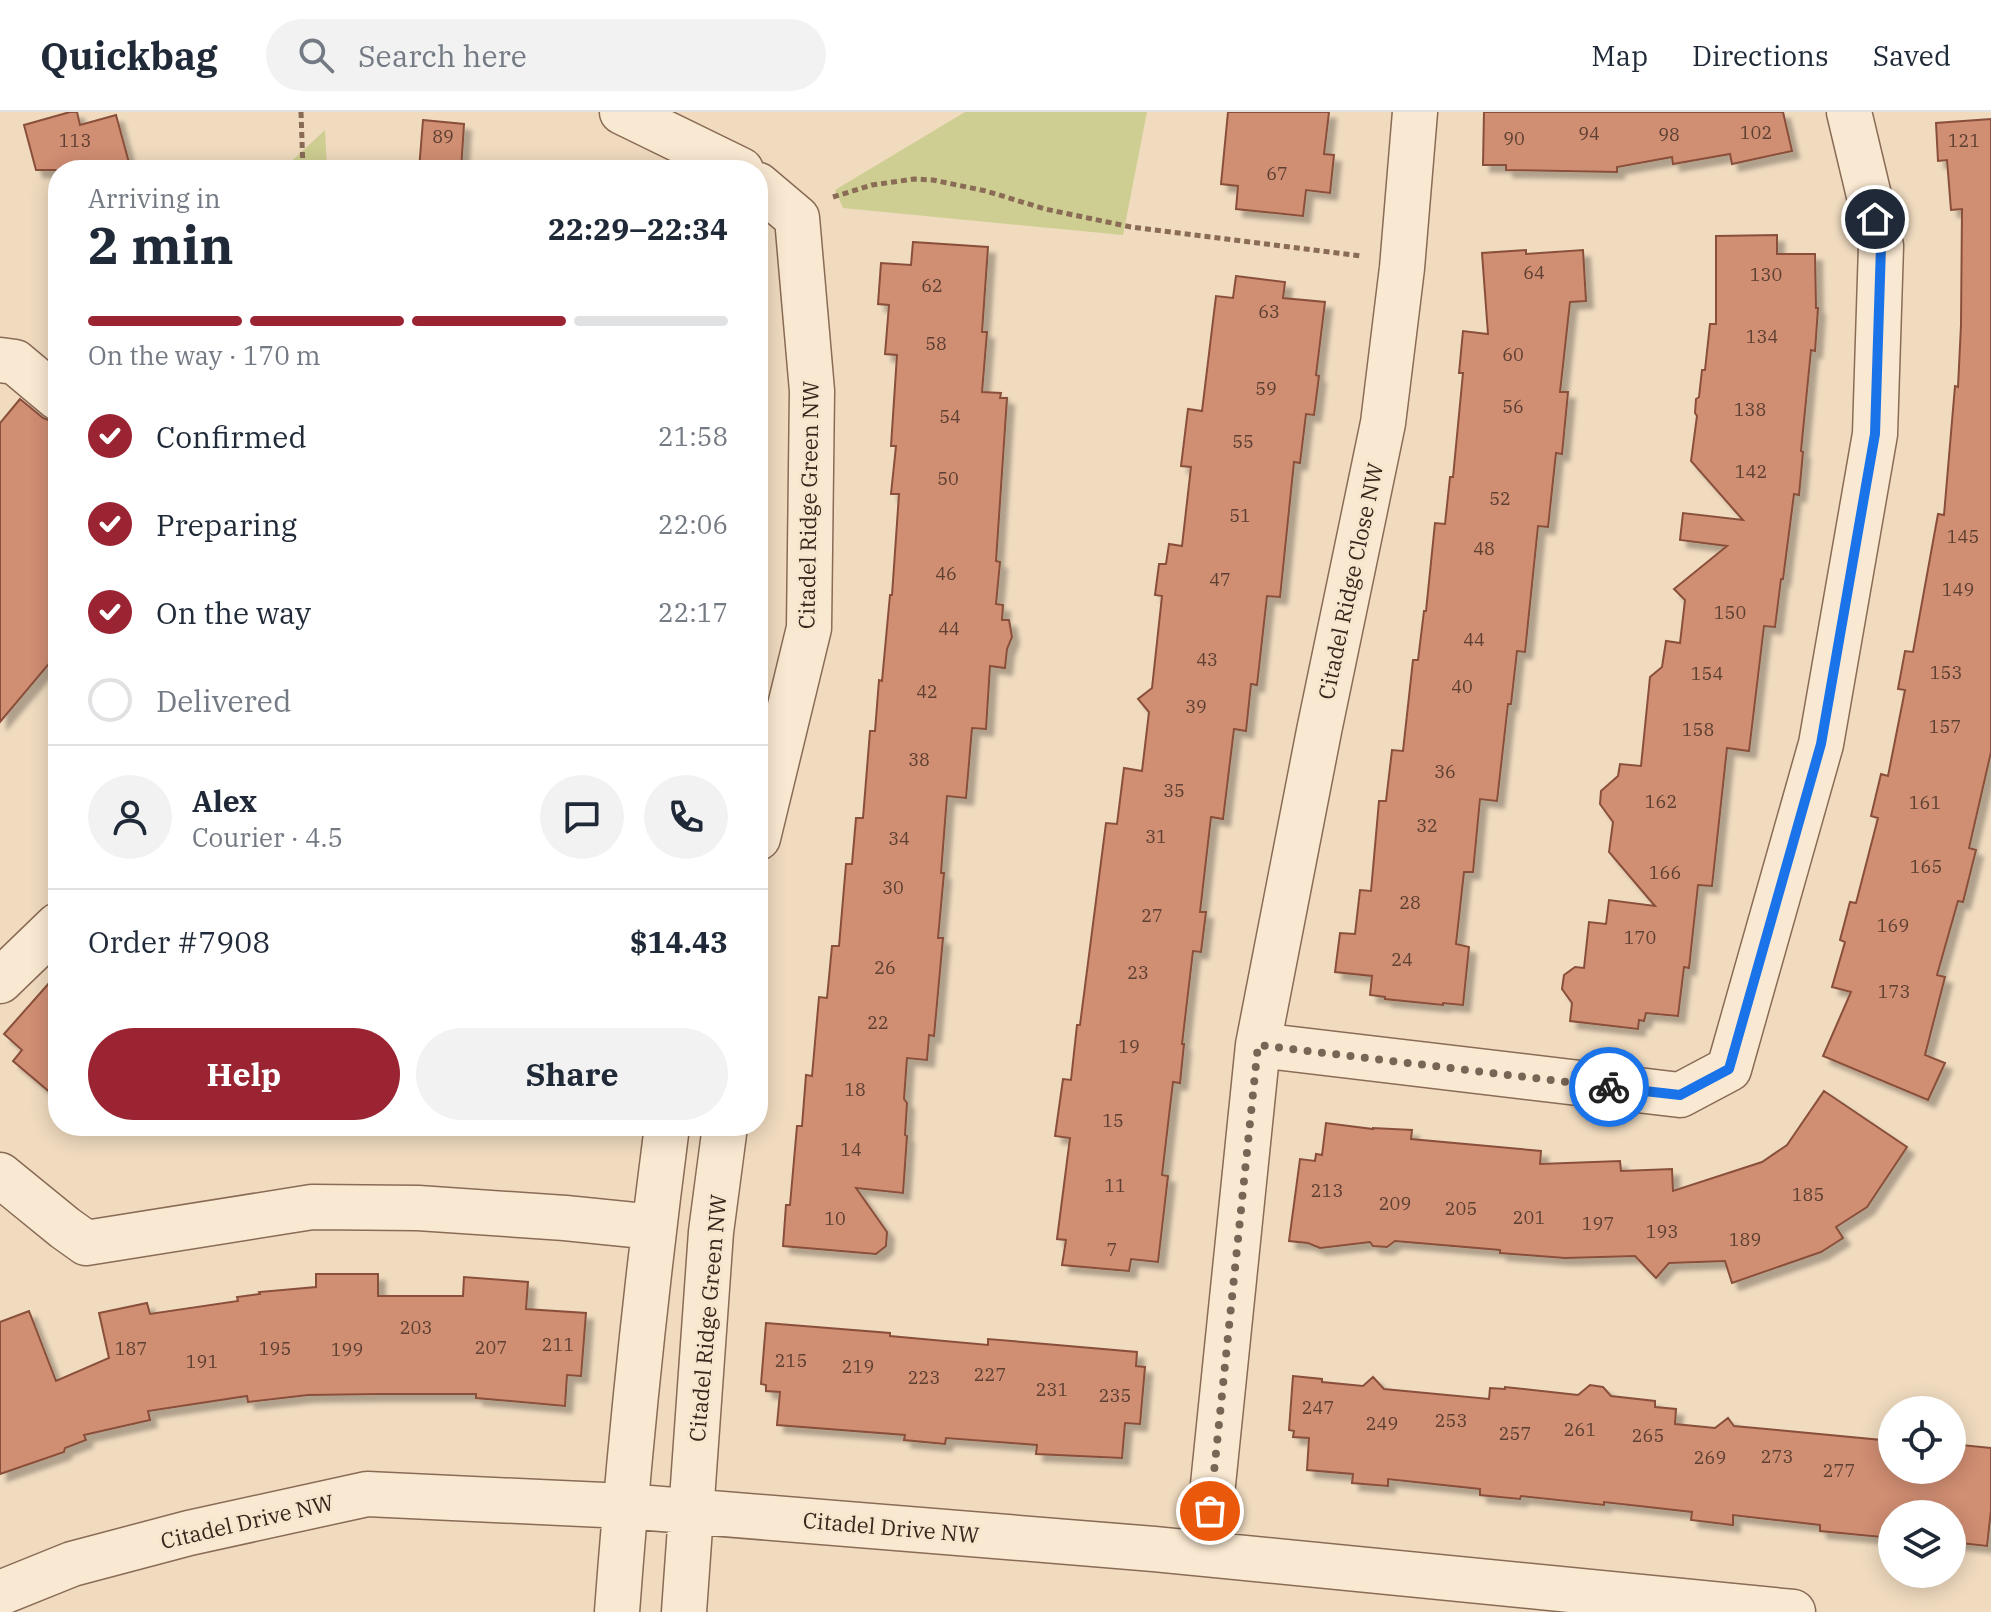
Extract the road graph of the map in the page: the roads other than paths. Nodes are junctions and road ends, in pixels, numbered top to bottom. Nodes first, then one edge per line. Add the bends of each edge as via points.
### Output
1 (622, 112) edge
2 (1415, 112) edge
3 (1849, 112) edge
4 (720, 160) edge
5 (768, 193) edge
6 (0, 360) edge
7 (48, 390) edge
8 (768, 797) edge
9 (48, 935) edge
10 (0, 981) edge
11 (1258, 1045) junction
12 (666, 1136) edge
13 (724, 1136) edge
14 (0, 1175) edge
15 (654, 1227) junction
16 (625, 1506) junction
17 (692, 1511) junction
18 (1206, 1553) junction
19 (0, 1593) edge
20 (617, 1612) edge
21 (684, 1612) edge
22 (1793, 1612) edge

1 - 4 street
2 - 11 street, Citadel Ridge Close NW via 1383,423
3 - 11 street via 1881,246 1875,434 1821,744 1729,1069 1680,1095
5 - 8 street, Citadel Ridge Green NW via 797,218 812,391 809,628
6 - 7 street via 15,362
9 - 10 street
11 - 18 street, Citadel Ridge Close NW
12 - 15 street
13 - 17 street, Citadel Ridge Green NW via 711,1232
14 - 15 street via 86,1243 312,1207 418,1208
15 - 16 street
16 - 17 street, Citadel Drive NW
16 - 19 street, Citadel Drive NW via 367,1494 72,1564
16 - 20 street
17 - 18 street, Citadel Drive NW
17 - 21 street, Citadel Ridge Green NW
18 - 22 street, Citadel Drive NW

